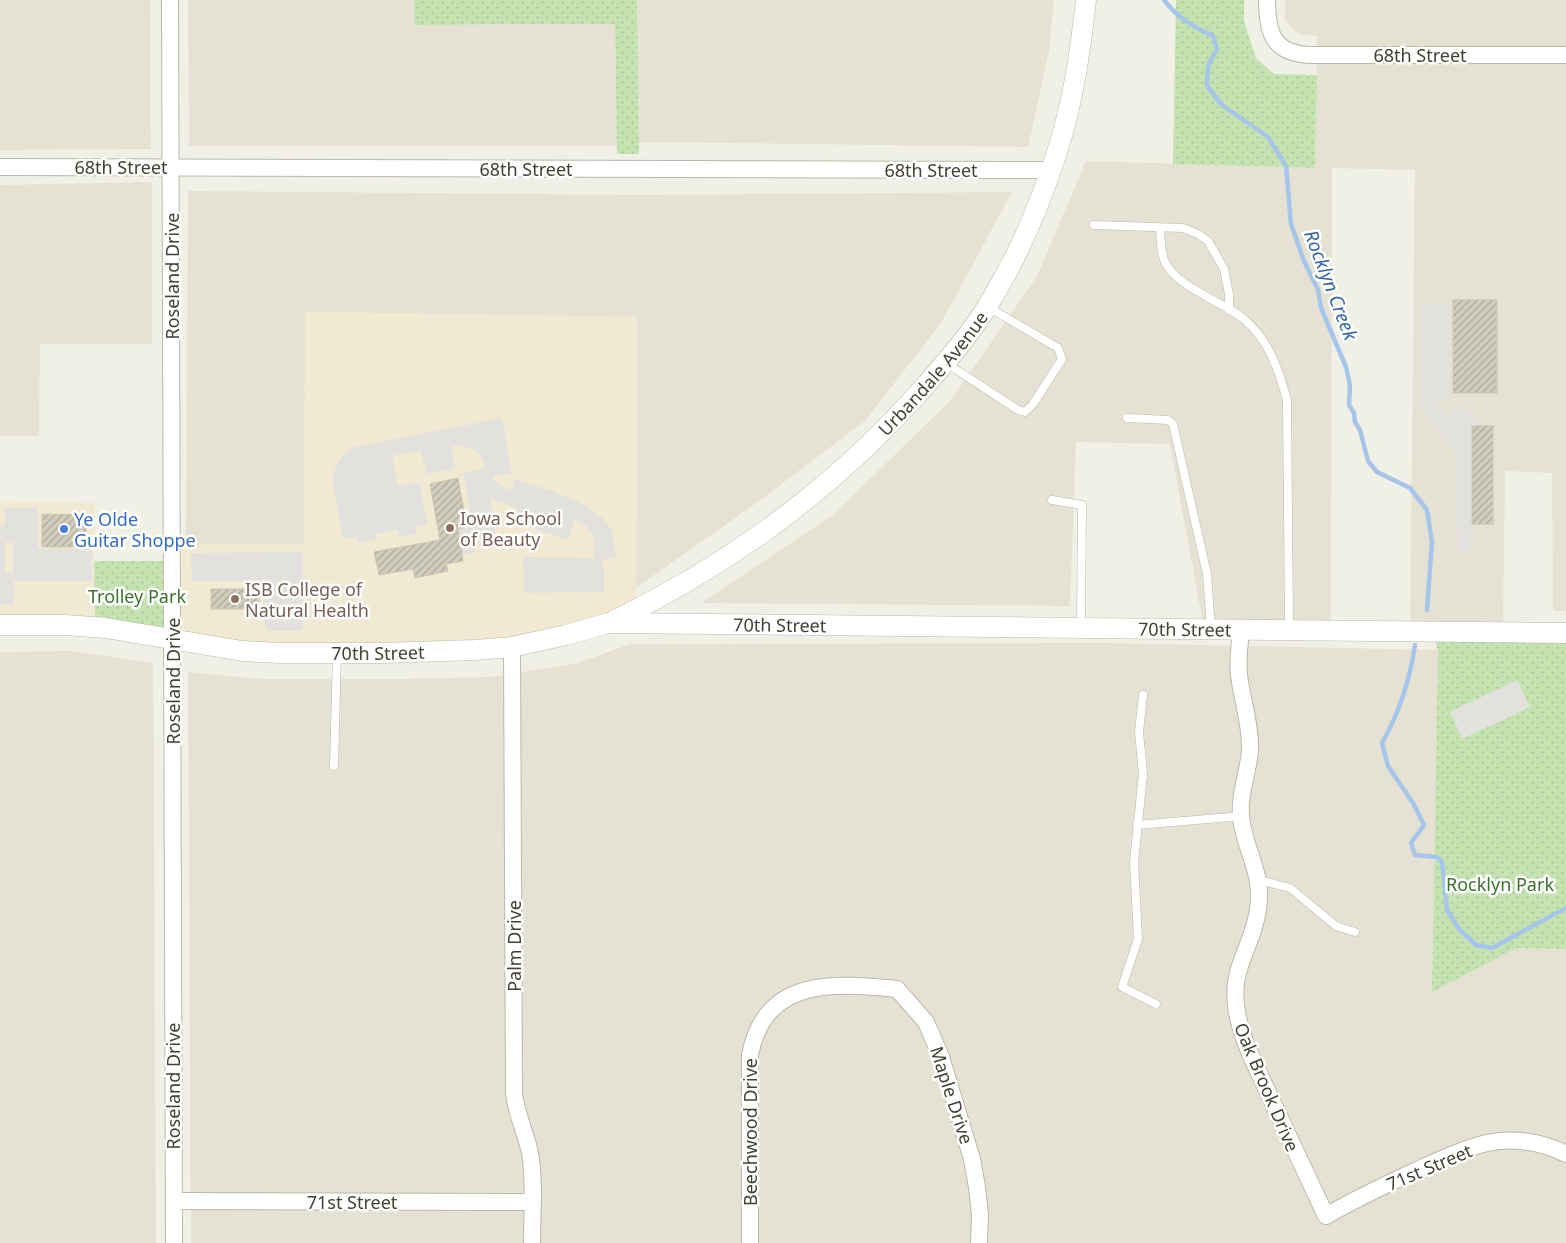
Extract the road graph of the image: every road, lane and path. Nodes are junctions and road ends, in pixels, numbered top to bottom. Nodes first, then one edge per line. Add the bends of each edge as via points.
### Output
1 (170, 0) edge
2 (1086, 0) edge
3 (1267, 0) edge
4 (1566, 55) edge
5 (0, 167) edge
6 (172, 168) junction
7 (1051, 170) junction
8 (1094, 225) dead end
9 (1160, 228) junction
10 (987, 307) junction
11 (1229, 310) junction
12 (946, 363) junction
13 (1127, 418) dead end
14 (1052, 500) dead end
15 (609, 623) junction
16 (0, 625) edge
17 (1080, 628) junction
18 (1211, 629) junction
19 (1241, 630) junction
20 (1289, 630) junction
21 (1566, 633) edge
22 (172, 639) junction
23 (512, 647) junction
24 (337, 653) junction
25 (1143, 695) dead end
26 (334, 766) dead end
27 (1242, 816) junction
28 (1137, 825) junction
29 (1259, 880) junction
30 (1356, 932) dead end
31 (867, 986) joint
32 (1156, 1004) dead end
33 (1566, 1154) edge
34 (174, 1201) junction
35 (532, 1202) junction
36 (1326, 1216) joint
37 (174, 1243) edge
38 (532, 1243) edge
39 (750, 1243) edge
40 (979, 1243) edge

1 - 6 street, Roseland Drive
2 - 7 street, Urbandale Avenue via 1071,94
3 - 4 street, 68th Street via 1269,28 1277,43 1293,53
5 - 6 street, 68th Street
6 - 7 street, 68th Street
6 - 22 street, Roseland Drive
7 - 10 street, Urbandale Avenue via 1018,250
8 - 9 lane
9 - 11 lane via 1163,257 1176,276
9 - 11 lane via 1183,228 1208,241 1228,282
10 - 12 street, Urbandale Avenue
10 - 12 lane via 1058,348 1062,359 1032,404 1025,412 1018,410
11 - 20 lane via 1245,319 1259,335 1277,366 1287,400
12 - 15 street, Urbandale Avenue via 884,432 808,500 725,560
13 - 18 lane via 1168,420 1173,424 1206,574
14 - 17 lane via 1082,505
15 - 17 street, 70th Street
15 - 23 street, 70th Street
16 - 22 street, 70th Street via 106,628
17 - 18 street, 70th Street
18 - 19 street, 70th Street
19 - 20 street, 70th Street
19 - 27 street, Oak Brook Drive via 1239,675 1247,710 1250,750 1240,800
20 - 21 street, 70th Street
22 - 24 street, 70th Street via 242,651
22 - 34 street, Roseland Drive
23 - 24 street, 70th Street
23 - 35 street, Palm Drive via 514,1093 530,1154
24 - 26 lane
25 - 28 lane via 1139,732 1143,774
27 - 28 lane
27 - 29 street, Oak Brook Drive
28 - 32 lane via 1134,862 1138,939 1122,987
29 - 30 lane via 1290,888 1336,926
29 - 36 street, Oak Brook Drive via 1259,907 1240,963 1236,1012 1250,1054
31 - 39 street, Beechwood Drive via 816,987 788,997 770,1008 759,1024 750,1055
31 - 40 street, Maple Drive via 896,989 926,1022 941,1057 972,1160 978,1187
33 - 36 street, 71st Street via 1532,1143 1489,1143 1451,1154 1360,1196
34 - 35 street, 71st Street
34 - 37 street, Roseland Drive
35 - 38 street, Palm Drive

